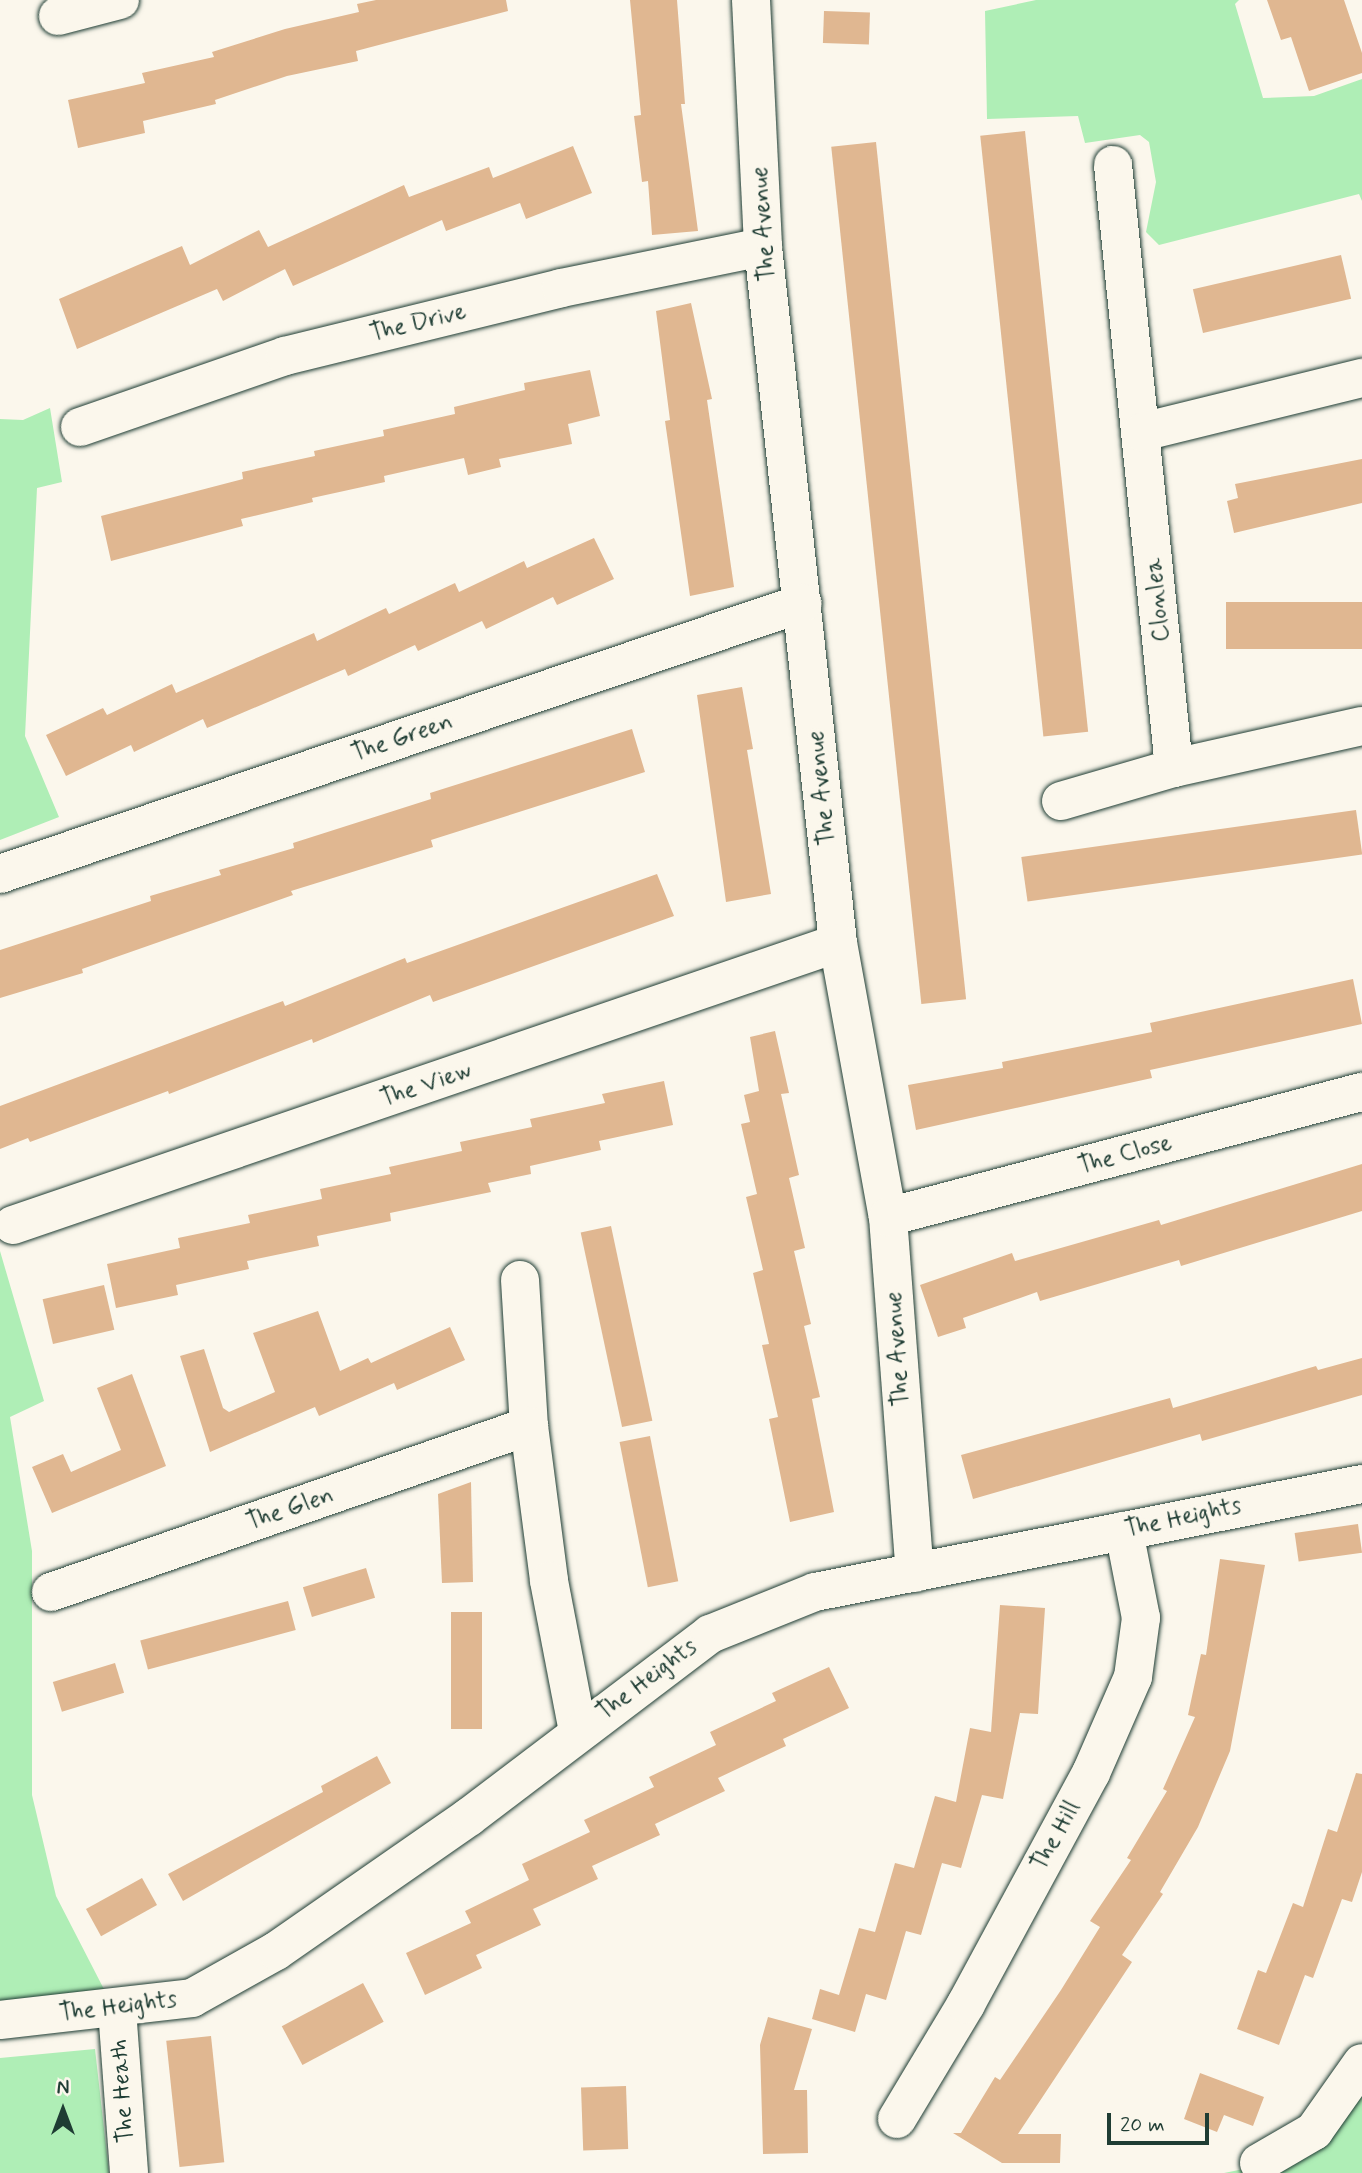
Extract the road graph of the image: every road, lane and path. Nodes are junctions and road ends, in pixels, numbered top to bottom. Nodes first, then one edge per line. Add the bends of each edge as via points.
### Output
1 (120, 0) edge
2 (751, 0) edge
3 (58, 16) dead end
4 (1113, 165) dead end
5 (763, 247) junction
6 (1362, 378) edge
7 (80, 427) dead end
8 (1142, 432) junction
9 (803, 603) junction
10 (1362, 726) edge
11 (1174, 768) junction
12 (1061, 801) dead end
13 (0, 874) edge
14 (838, 943) junction
15 (1362, 1092) edge
16 (888, 1217) junction
17 (13, 1225) dead end
18 (520, 1280) dead end
19 (529, 1426) junction
20 (1362, 1484) edge
21 (1125, 1531) junction
22 (915, 1573) junction
23 (51, 1592) dead end
24 (578, 1732) junction
25 (117, 2009) junction
26 (0, 2020) edge
27 (1362, 2063) edge
28 (897, 2119) dead end
29 (1259, 2163) dead end
30 (129, 2173) edge

1 - 3 street
2 - 5 street, The Avenue
4 - 8 street, Clonlea
5 - 7 street, The Drive via 561,288 285,356
5 - 9 street, The Avenue
6 - 8 street
8 - 11 street, Clonlea
9 - 13 street, The Green
9 - 14 street, The Avenue
10 - 11 street
11 - 12 street
14 - 16 street, The Avenue
14 - 17 street, The View
15 - 16 street, The Close
16 - 22 street, The Avenue
18 - 19 street
19 - 23 street, The Glen
19 - 24 street via 549,1581
20 - 21 street, The Heights
21 - 22 street, The Heights
21 - 28 street, The Hill via 1141,1618 1133,1677 1091,1773 966,2004
22 - 24 street, The Heights via 815,1592 710,1634
24 - 25 street, The Heights via 469,1817 275,1951 192,1998
25 - 26 street, The Heights
25 - 30 street, The Heath
27 - 29 street via 1314,2131

